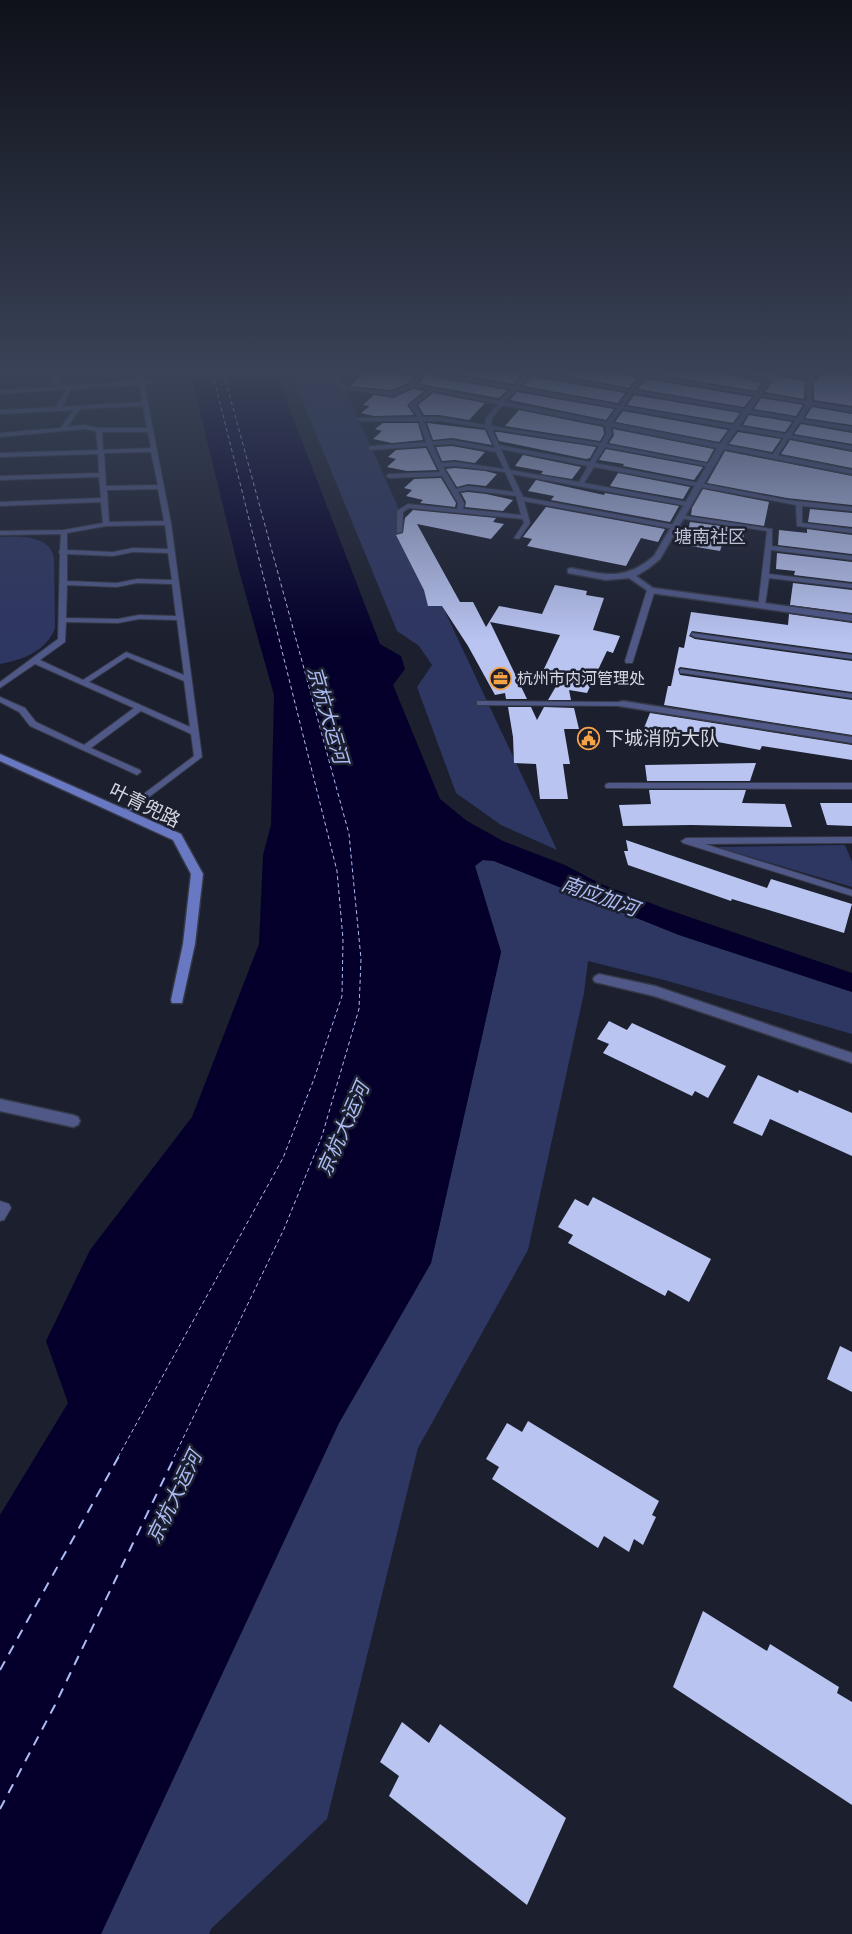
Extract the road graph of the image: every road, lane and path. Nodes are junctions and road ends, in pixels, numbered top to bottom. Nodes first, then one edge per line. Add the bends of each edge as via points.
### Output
1 (101, 461) edge
2 (156, 461) edge
3 (437, 461) edge
4 (504, 461) edge
5 (576, 461) edge
6 (594, 461) edge
7 (691, 461) edge
8 (713, 461) edge
9 (800, 461) edge
10 (592, 464) junction
11 (439, 465) junction
12 (711, 465) junction
13 (508, 471) junction
14 (852, 472) edge
15 (445, 474) junction
16 (102, 475) junction
17 (389, 476) dead end
18 (0, 478) edge
19 (700, 484) junction
20 (580, 485) junction
21 (161, 487) junction
22 (103, 488) junction
23 (454, 491) junction
24 (519, 496) junction
25 (104, 500) junction
26 (799, 503) junction
27 (0, 504) edge
28 (688, 504) junction
29 (852, 509) edge
30 (460, 512) junction
31 (525, 517) junction
32 (680, 517) junction
33 (168, 523) junction
34 (106, 524) junction
35 (674, 527) junction
36 (64, 532) junction
37 (399, 532) dead end
38 (852, 532) edge
39 (0, 533) edge
40 (517, 538) dead end
41 (768, 548) junction
42 (171, 551) junction
43 (62, 552) junction
44 (852, 558) edge
45 (571, 571) dead end
46 (631, 576) junction
47 (766, 576) junction
48 (175, 582) junction
49 (62, 583) junction
50 (852, 586) edge
51 (651, 590) junction
52 (761, 605) junction
53 (179, 618) junction
54 (852, 618) edge
55 (62, 620) junction
56 (695, 635) dead end
57 (852, 657) edge
58 (35, 661) junction
59 (629, 661) dead end
60 (683, 671) dead end
61 (187, 678) junction
62 (83, 683) junction
63 (0, 686) edge
64 (852, 696) edge
65 (0, 699) edge
66 (480, 703) dead end
67 (623, 704) joint
68 (140, 708) junction
69 (194, 732) junction
70 (852, 740) edge
71 (85, 748) junction
72 (0, 757) edge
73 (137, 772) dead end
74 (609, 786) dead end
75 (852, 786) edge
76 (124, 813) junction
77 (852, 840) edge
78 (852, 893) edge
79 (599, 979) dead end
80 (177, 1000) dead end
81 (852, 1058) edge
82 (0, 1105) edge
83 (73, 1121) dead end
84 (0, 1206) edge
85 (0, 1216) edge

1 - 16 lane
2 - 21 lane
3 - 11 lane
4 - 13 lane
5 - 10 lane
6 - 10 lane
7 - 12 lane
8 - 12 street
9 - 14 street
10 - 19 lane
10 - 20 lane
11 - 13 lane
11 - 15 lane
12 - 19 street
13 - 20 lane
13 - 24 lane
15 - 17 lane
15 - 23 lane
16 - 18 lane
16 - 22 lane
19 - 26 lane
19 - 28 street
20 - 28 lane
21 - 22 lane
21 - 33 lane
22 - 25 lane
23 - 24 lane via 468,488
23 - 30 lane via 461,503
24 - 31 lane
24 - 35 lane
25 - 27 lane
25 - 34 lane
26 - 29 lane
26 - 38 lane via 799,525
28 - 32 street
30 - 31 lane
30 - 37 lane via 408,506 400,511
31 - 40 lane via 526,523
32 - 35 street
32 - 41 lane via 770,530
33 - 34 lane
33 - 42 lane
34 - 36 lane
35 - 46 street via 657,557
36 - 39 lane
36 - 43 lane
41 - 44 lane
41 - 47 lane
42 - 43 lane
42 - 48 lane
43 - 49 lane
45 - 46 street via 615,578
46 - 51 street
47 - 50 lane
47 - 52 lane
48 - 49 lane
48 - 53 lane
49 - 55 lane
51 - 52 street
51 - 59 lane
52 - 54 street
53 - 55 lane
53 - 61 lane
55 - 58 lane via 62,640
56 - 57 lane
58 - 62 lane
58 - 63 lane
60 - 64 lane
61 - 62 lane via 126,654
61 - 69 lane
62 - 68 lane
65 - 71 lane via 22,710 33,724
66 - 67 lane
67 - 70 street
68 - 69 lane
68 - 71 lane
69 - 76 lane via 198,757
71 - 73 lane
72 - 76 street, 叶青兜路
74 - 75 lane
76 - 80 street, 叶青兜路 via 178,837 196,874 189,944
77 - 78 lane via 686,841
79 - 81 street via 655,991
82 - 83 street
84 - 85 lane via 5,1208

